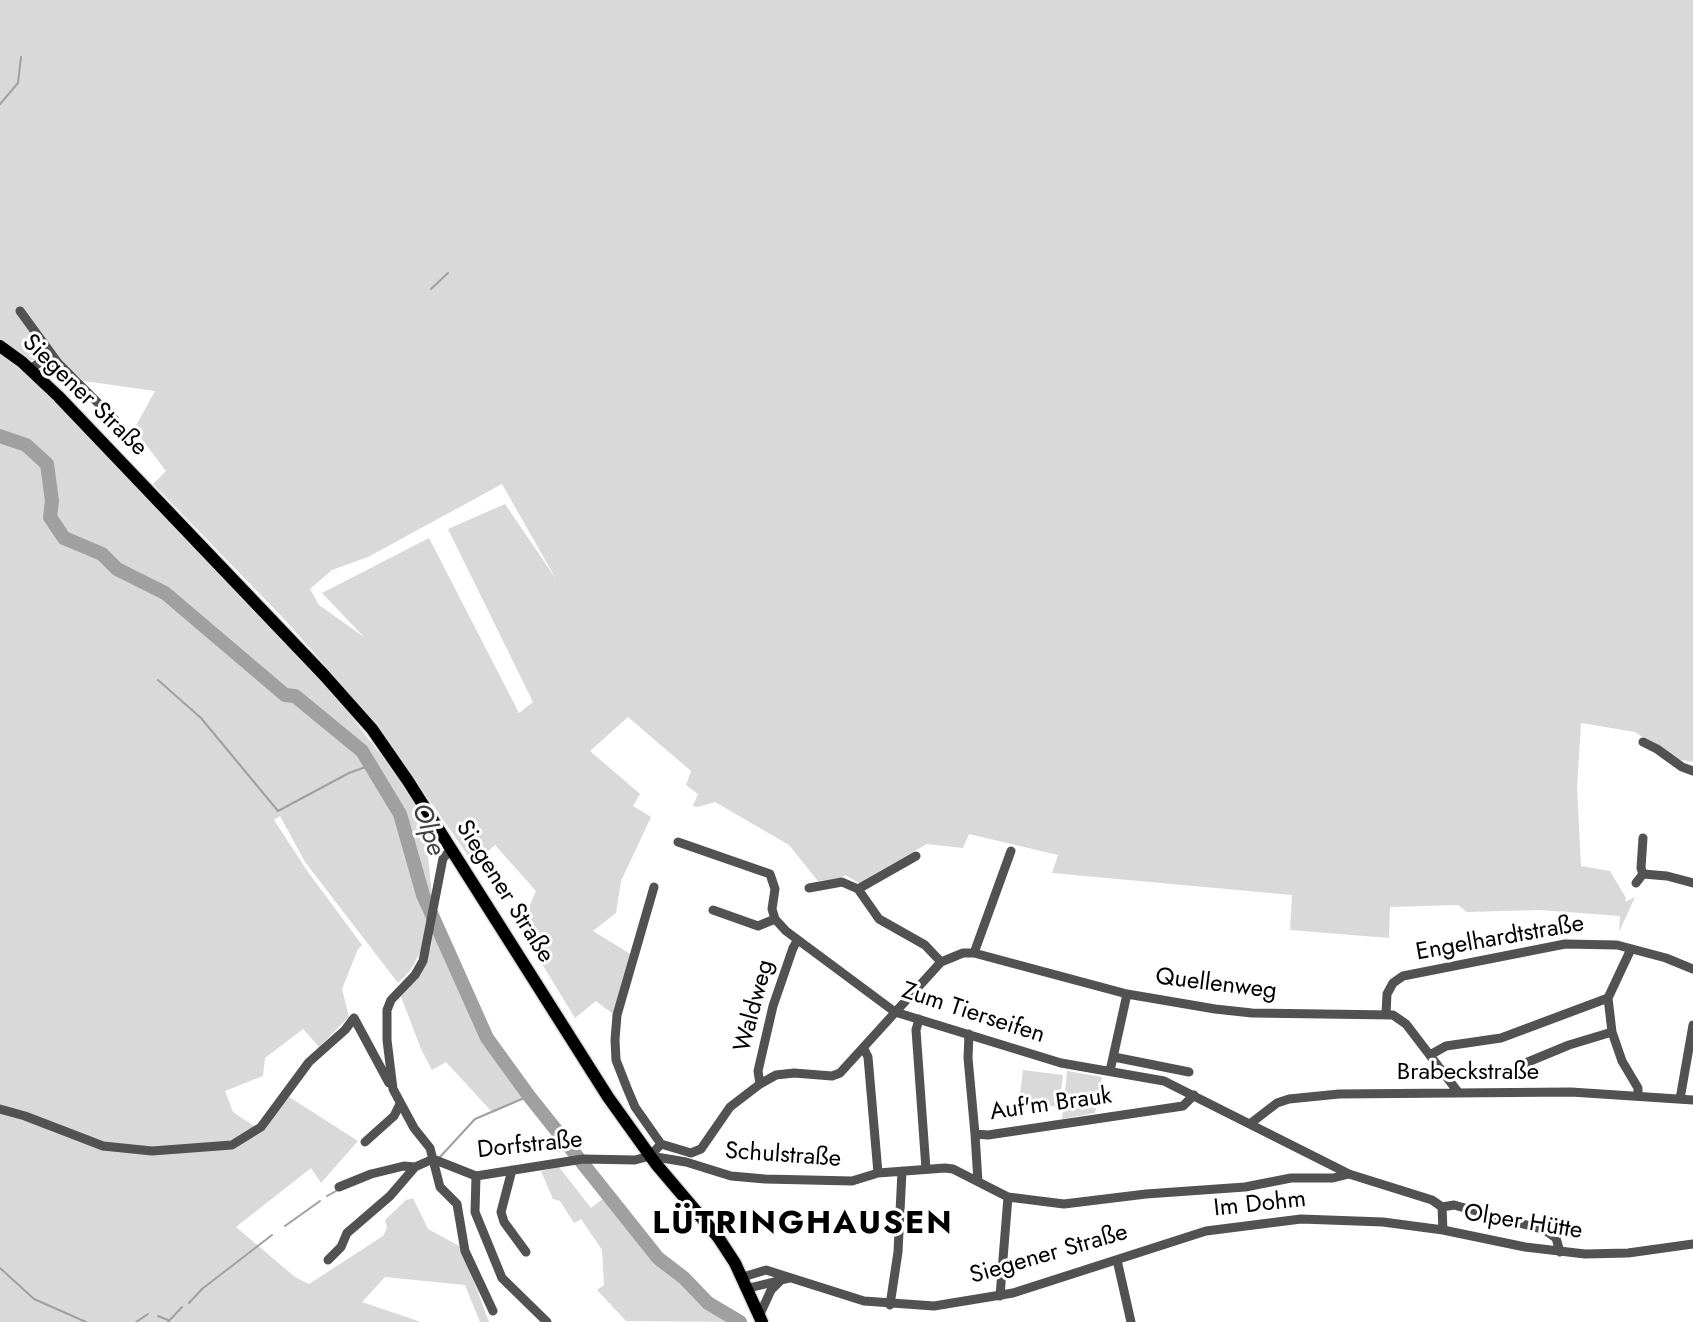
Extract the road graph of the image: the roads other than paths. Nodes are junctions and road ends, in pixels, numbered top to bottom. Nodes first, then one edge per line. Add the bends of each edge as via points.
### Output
1 (20, 311) dead end
2 (0, 346) edge
3 (58, 363) junction
4 (30, 369) junction
5 (115, 420) dead end
6 (1643, 742) dead end
7 (1693, 771) edge
8 (1643, 838) dead end
9 (678, 842) dead end
10 (452, 849) junction
11 (1011, 851) dead end
12 (916, 856) dead end
13 (1643, 874) junction
14 (1636, 883) dead end
15 (1693, 883) edge
16 (654, 887) dead end
17 (809, 888) dead end
18 (858, 889) junction
19 (713, 910) dead end
20 (775, 919) junction
21 (797, 941) junction
22 (1631, 949) junction
23 (974, 953) junction
24 (941, 962) junction
25 (1693, 969) edge
26 (1127, 994) junction
27 (1608, 998) junction
28 (895, 1012) junction
29 (1386, 1014) junction
30 (919, 1019) junction
31 (1693, 1025) edge
32 (1612, 1032) junction
33 (969, 1034) junction
34 (864, 1049) junction
35 (1430, 1055) junction
36 (1114, 1057) junction
37 (1523, 1064) dead end
38 (1110, 1071) junction
39 (1189, 1072) dead end
40 (760, 1084) junction
41 (393, 1089) junction
42 (1458, 1092) junction
43 (1194, 1095) junction
44 (1638, 1096) junction
45 (1680, 1099) junction
46 (1693, 1100) edge
47 (400, 1104) junction
48 (0, 1109) edge
49 (1251, 1123) junction
50 (975, 1134) junction
51 (365, 1142) dead end
52 (661, 1144) junction
53 (650, 1156) junction
54 (433, 1159) junction
55 (415, 1167) junction
56 (926, 1169) junction
57 (512, 1170) junction
58 (902, 1171) junction
59 (878, 1173) junction
60 (1349, 1174) junction
61 (476, 1176) junction
62 (978, 1182) junction
63 (339, 1187) dead end
64 (1008, 1197) junction
65 (1442, 1207) junction
66 (1347, 1219) joint
67 (1443, 1230) junction
68 (1178, 1239) joint
69 (1693, 1244) edge
70 (526, 1252) dead end
71 (1560, 1252) junction
72 (328, 1260) dead end
73 (1117, 1260) junction
74 (786, 1279) junction
75 (746, 1282) junction
76 (1000, 1296) junction
77 (890, 1305) junction
78 (493, 1311) dead end
79 (761, 1318) edge
80 (547, 1322) edge
81 (1131, 1322) edge

1 - 3 street
2 - 4 main road, Siegener Straße
3 - 4 street
3 - 5 street
4 - 10 main road, Siegener Straße via 354,707
6 - 7 street
8 - 13 street
9 - 20 street via 770,874
10 - 41 street via 443,858 426,952 387,1010
10 - 53 main road, Siegener Straße
11 - 23 street
12 - 18 street
13 - 14 street
13 - 15 street
16 - 52 street via 617,1015 615,1040 616,1060 635,1107
17 - 18 street via 837,882
18 - 24 street via 879,919 918,940
19 - 20 street via 758,926
20 - 21 street, Zum Tierseifen
21 - 28 street, Zum Tierseifen
21 - 40 street, Waldweg via 773,1006 758,1071
22 - 25 street, Engelhardtstraße
22 - 27 street
22 - 29 street, Engelhardtstraße via 1608,943 1565,944 1403,976 1387,994
23 - 24 street
23 - 26 street, Quellenweg
24 - 28 street
26 - 29 street, Quellenweg via 1252,1013
26 - 36 street
27 - 32 street
27 - 35 street via 1501,1038 1446,1046
28 - 30 street, Zum Tierseifen
28 - 34 street
29 - 35 street via 1406,1024
30 - 33 street, Zum Tierseifen
30 - 56 street
31 - 45 street
32 - 37 street
32 - 44 street
33 - 38 street, Zum Tierseifen via 1061,1063
33 - 50 street, Auf'm Brauk
34 - 40 street via 832,1076 794,1073
34 - 59 street
35 - 42 street
36 - 38 street
36 - 39 street
38 - 43 street, Zum Tierseifen via 1164,1081
40 - 52 street via 730,1107 701,1149 691,1153
41 - 47 street
41 - 48 street via 354,1018 309,1062 261,1127 232,1145 152,1151 103,1146
42 - 44 street, Brabeckstraße
42 - 49 street, Brabeckstraße via 1302,1096 1277,1103
43 - 49 street, Zum Tierseifen
43 - 50 street, Auf'm Brauk via 1183,1106
44 - 45 street, Brabeckstraße
45 - 46 street, Brabeckstraße
47 - 51 street via 389,1122
47 - 54 street
49 - 60 street, Zum Tierseifen
50 - 62 street, Auf'm Brauk
52 - 53 street
53 - 57 street, Dorfstraße
53 - 59 street, Schulstraße via 765,1179 852,1181
53 - 75 main road, Siegener Straße via 718,1237
54 - 55 street
54 - 61 street, Dorfstraße
54 - 78 street via 440,1187 457,1204 465,1251
55 - 63 street via 371,1174
55 - 72 street via 347,1233
56 - 58 street, Schulstraße
56 - 62 street, Schulstraße via 953,1169
57 - 61 street, Dorfstraße
57 - 70 street via 501,1212
58 - 59 street, Schulstraße
58 - 77 street
60 - 64 street, Schulstraße via 1064,1204
60 - 65 street via 1423,1195
61 - 80 street via 475,1212 502,1278
62 - 64 street, Schulstraße
64 - 76 street
65 - 67 street
65 - 71 street via 1454,1205 1545,1230 1556,1238
66 - 67 street, Olper Hütte
66 - 68 street, Im Dohm via 1258,1222
67 - 71 street, Olper Hütte
68 - 73 street, Siegener Straße
69 - 71 street, Olper Hütte via 1601,1255
73 - 76 street, Siegener Straße
73 - 81 street
74 - 75 street
74 - 77 street, Siegener Straße
74 - 79 street via 771,1290
75 - 79 main road, Siegener Straße
76 - 77 street, Siegener Straße via 934,1306

